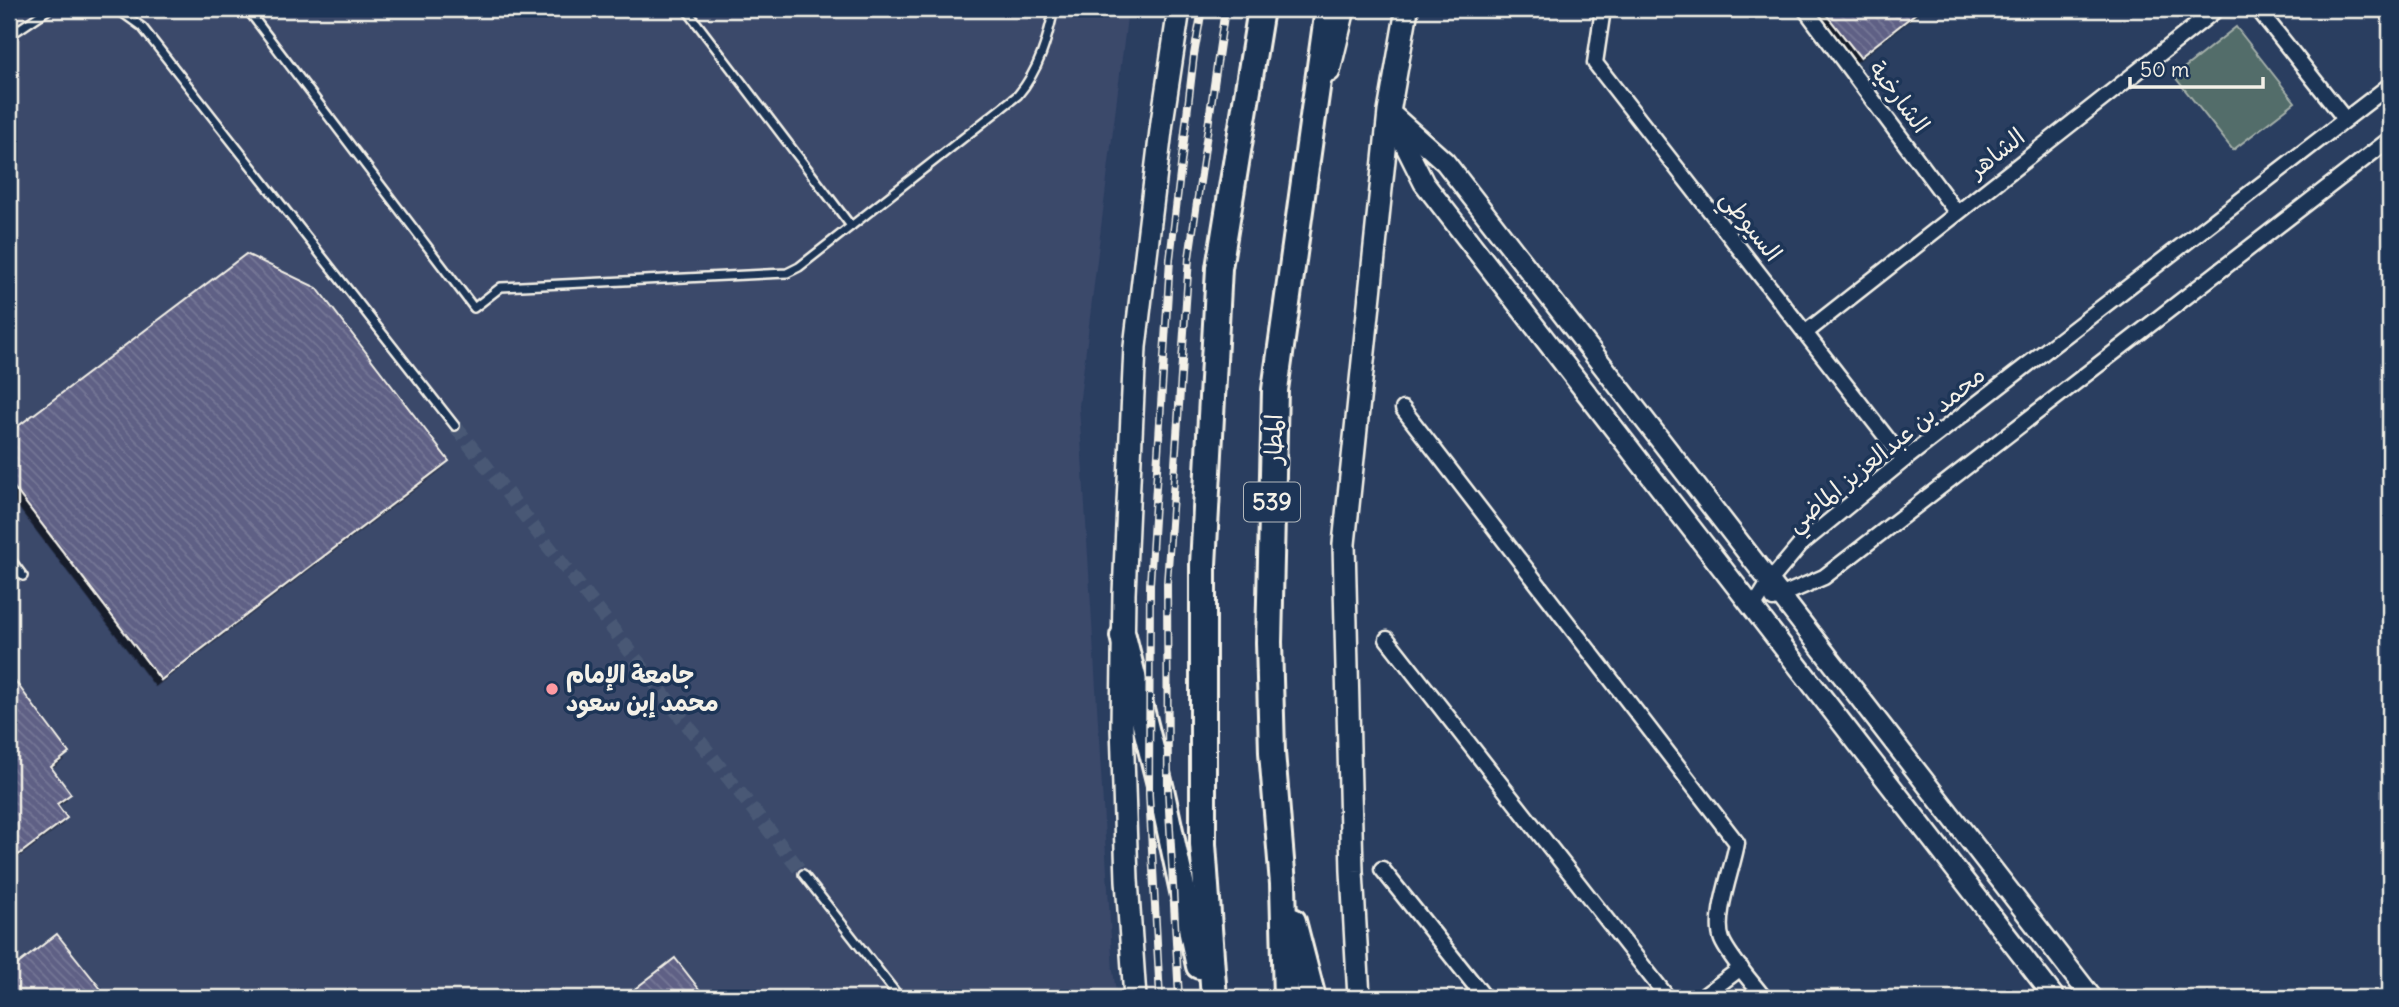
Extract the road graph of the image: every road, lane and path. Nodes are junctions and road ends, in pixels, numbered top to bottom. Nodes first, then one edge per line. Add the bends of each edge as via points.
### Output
1 (49, 9) edge
2 (117, 9) edge
3 (247, 9) edge
4 (686, 9) edge
5 (1054, 9) edge
6 (1179, 9) edge
7 (1261, 9) edge
8 (1328, 9) edge
9 (1344, 9) edge
10 (1407, 9) edge
11 (1602, 9) edge
12 (1805, 9) edge
13 (2217, 9) edge
14 (2258, 9) edge
15 (10, 35) edge
16 (2390, 85) edge
17 (1389, 112) junction
18 (2345, 119) junction
19 (2390, 139) edge
20 (1306, 165) junction
21 (1958, 213) junction
22 (851, 226) junction
23 (1805, 333) junction
24 (1403, 409) dead end
25 (455, 426) tunnel mouth
26 (1905, 460) junction
27 (9, 557) edge
28 (23, 576) dead end
29 (1775, 589) junction
30 (1753, 608) junction
31 (1123, 636) junction
32 (1387, 639) dead end
33 (1382, 869) dead end
34 (803, 874) tunnel mouth
35 (1283, 884) junction
36 (1741, 968) junction
37 (901, 998) edge
38 (1135, 998) edge
39 (1206, 998) edge
40 (1214, 998) edge
41 (1286, 998) edge
42 (1312, 998) edge
43 (1359, 998) edge
44 (1485, 998) edge
45 (1668, 998) edge
46 (1701, 998) edge
47 (1764, 998) edge
48 (2055, 998) edge
49 (2092, 998) edge

1 - 15 lane
2 - 25 lane via 142,27
3 - 22 lane via 474,308 500,287 779,275 799,267
4 - 22 lane
5 - 22 lane via 1046,45 1018,95
6 - 31 main road via 1135,347
7 - 40 highway, 539 via 1219,268 1203,565 1203,844
8 - 20 highway, المطار / 539
9 - 20 main road
10 - 17 main road
11 - 23 street, السيوطي via 1595,63
12 - 21 street, الشارخية
13 - 21 street, الشاهر
14 - 18 street
16 - 18 street, محمد بن عبدالعزيز الماضي
17 - 29 street via 1445,162
17 - 30 street via 1424,183
17 - 43 main road via 1344,544
18 - 26 street, محمد بن عبدالعزيز الماضي
19 - 29 street, محمد بن عبدالعزيز الماضي via 1824,577
20 - 35 highway, المطار / 539 via 1275,390 1269,642
21 - 23 street, الشاهر
23 - 26 street, السيوطي
24 - 36 street via 1737,843 1720,911 1721,939
26 - 29 street, محمد بن عبدالعزيز الماضي via 1800,545
27 - 28 lane
29 - 30 street, محمد بن عبدالعزيز الماضي
29 - 49 street
30 - 48 street
31 - 38 main road via 1122,738
31 - 39 highway
32 - 45 street
33 - 44 street
34 - 37 lane
35 - 41 highway, المطار / 539
35 - 42 highway
36 - 46 street
36 - 47 street

